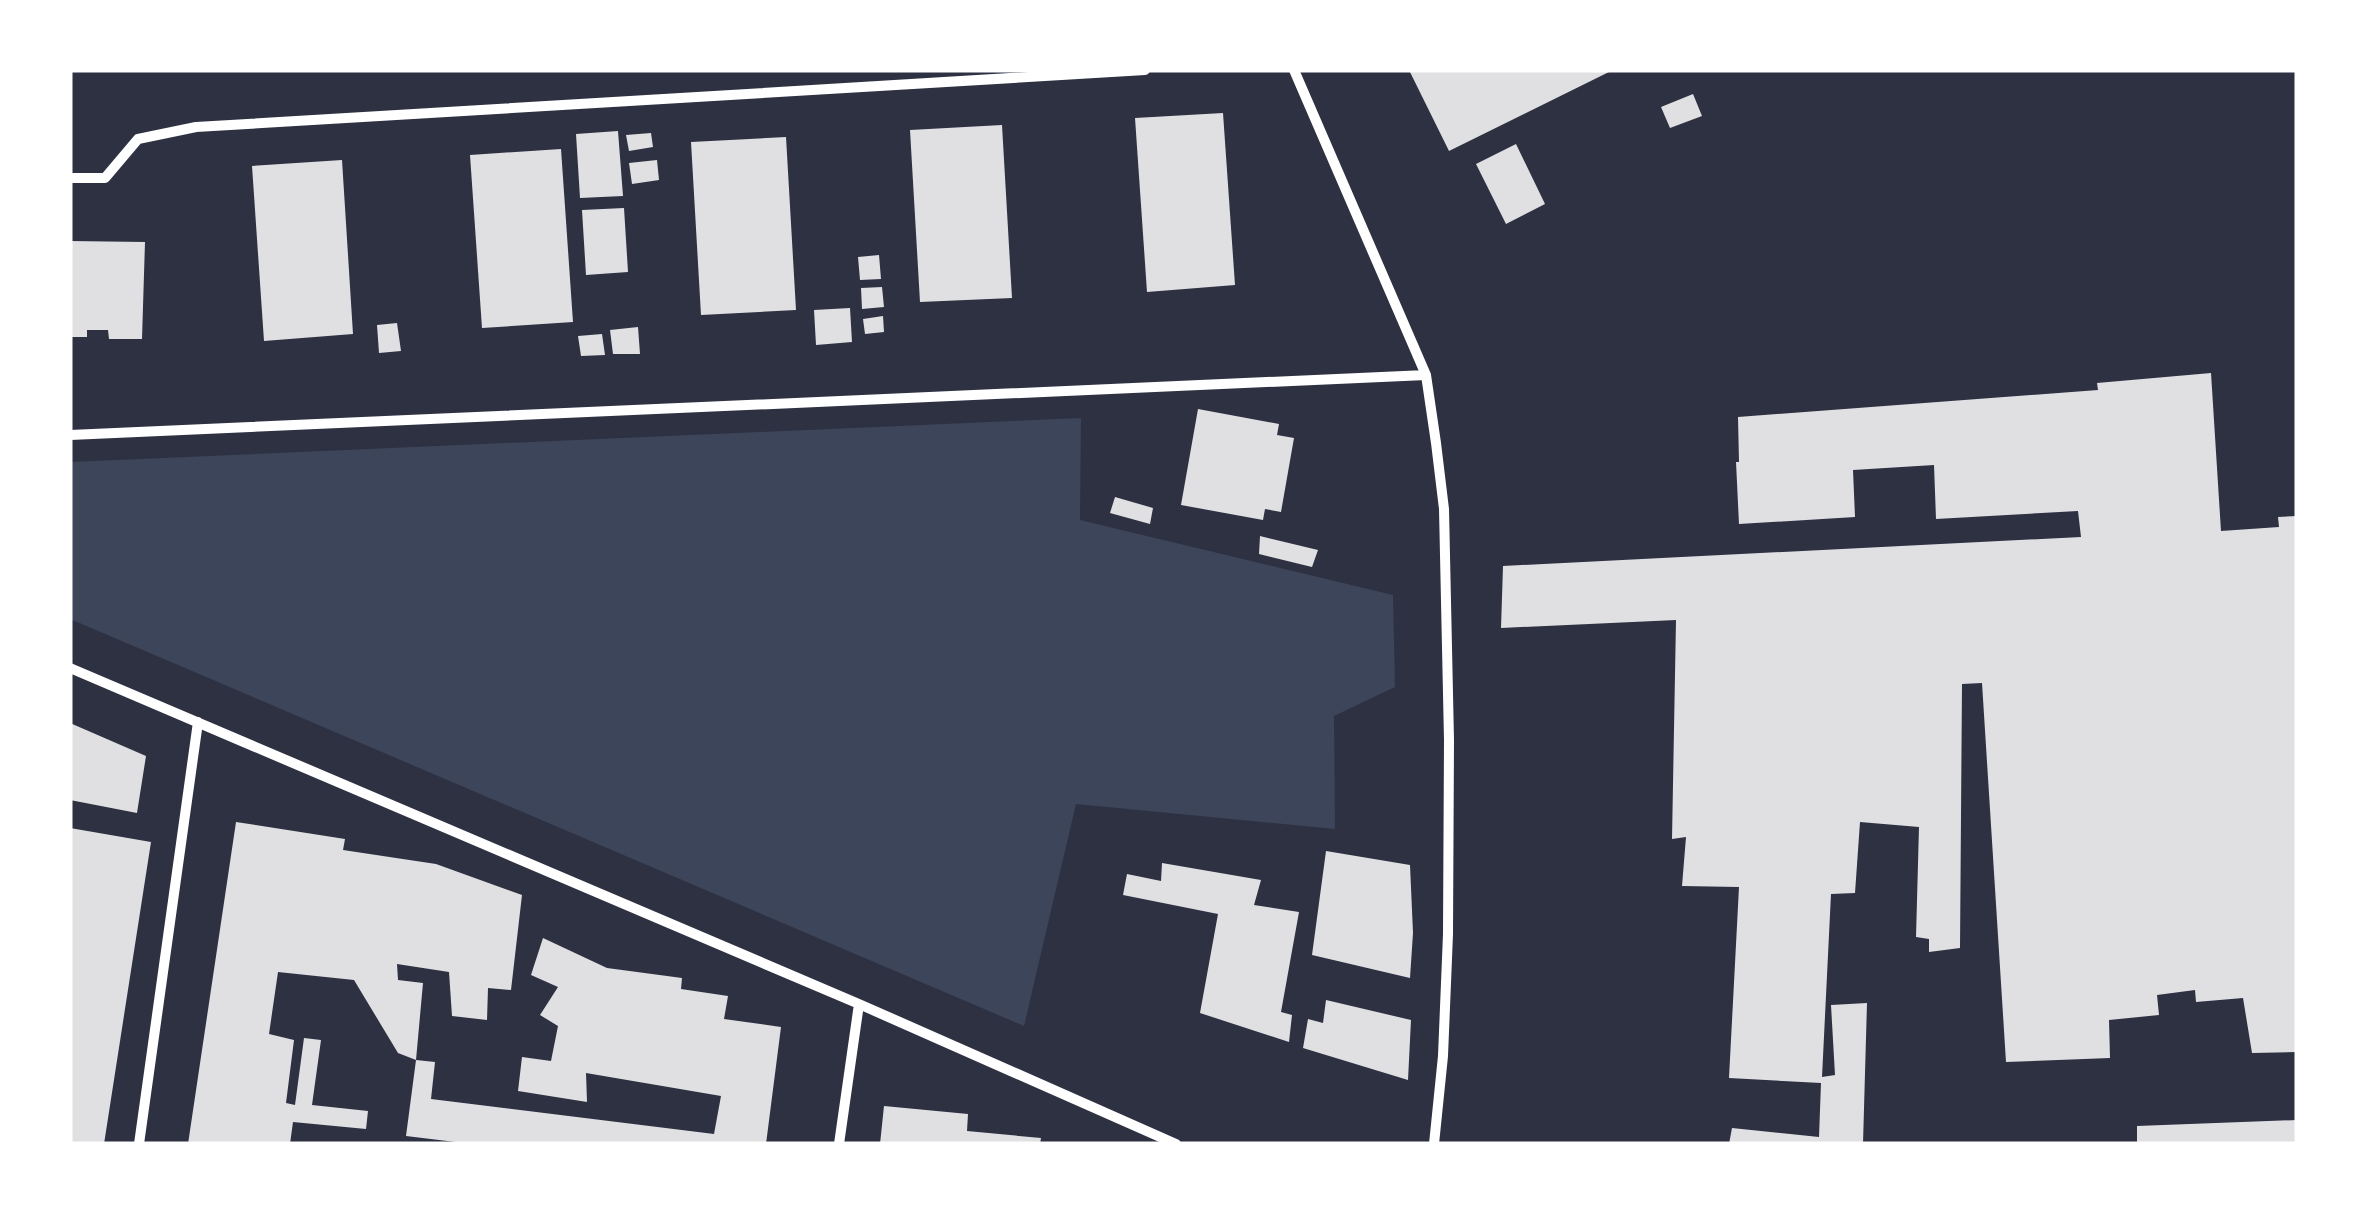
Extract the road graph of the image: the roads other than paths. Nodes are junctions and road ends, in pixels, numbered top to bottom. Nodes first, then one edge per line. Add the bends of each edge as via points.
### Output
1 (1145, 70) edge
2 (1294, 70) edge
3 (70, 178) edge
4 (1426, 375) junction
5 (70, 436) edge
6 (70, 668) edge
7 (198, 722) junction
8 (859, 1004) junction
9 (139, 1144) edge
10 (839, 1144) edge
11 (1176, 1144) edge
12 (1434, 1144) edge

1 - 3 street via 196,127 138,139 104,178
2 - 4 street
4 - 5 street
4 - 12 street via 1444,509 1448,670 1448,934
6 - 7 street
7 - 8 street
7 - 9 street
8 - 10 street
8 - 11 street

